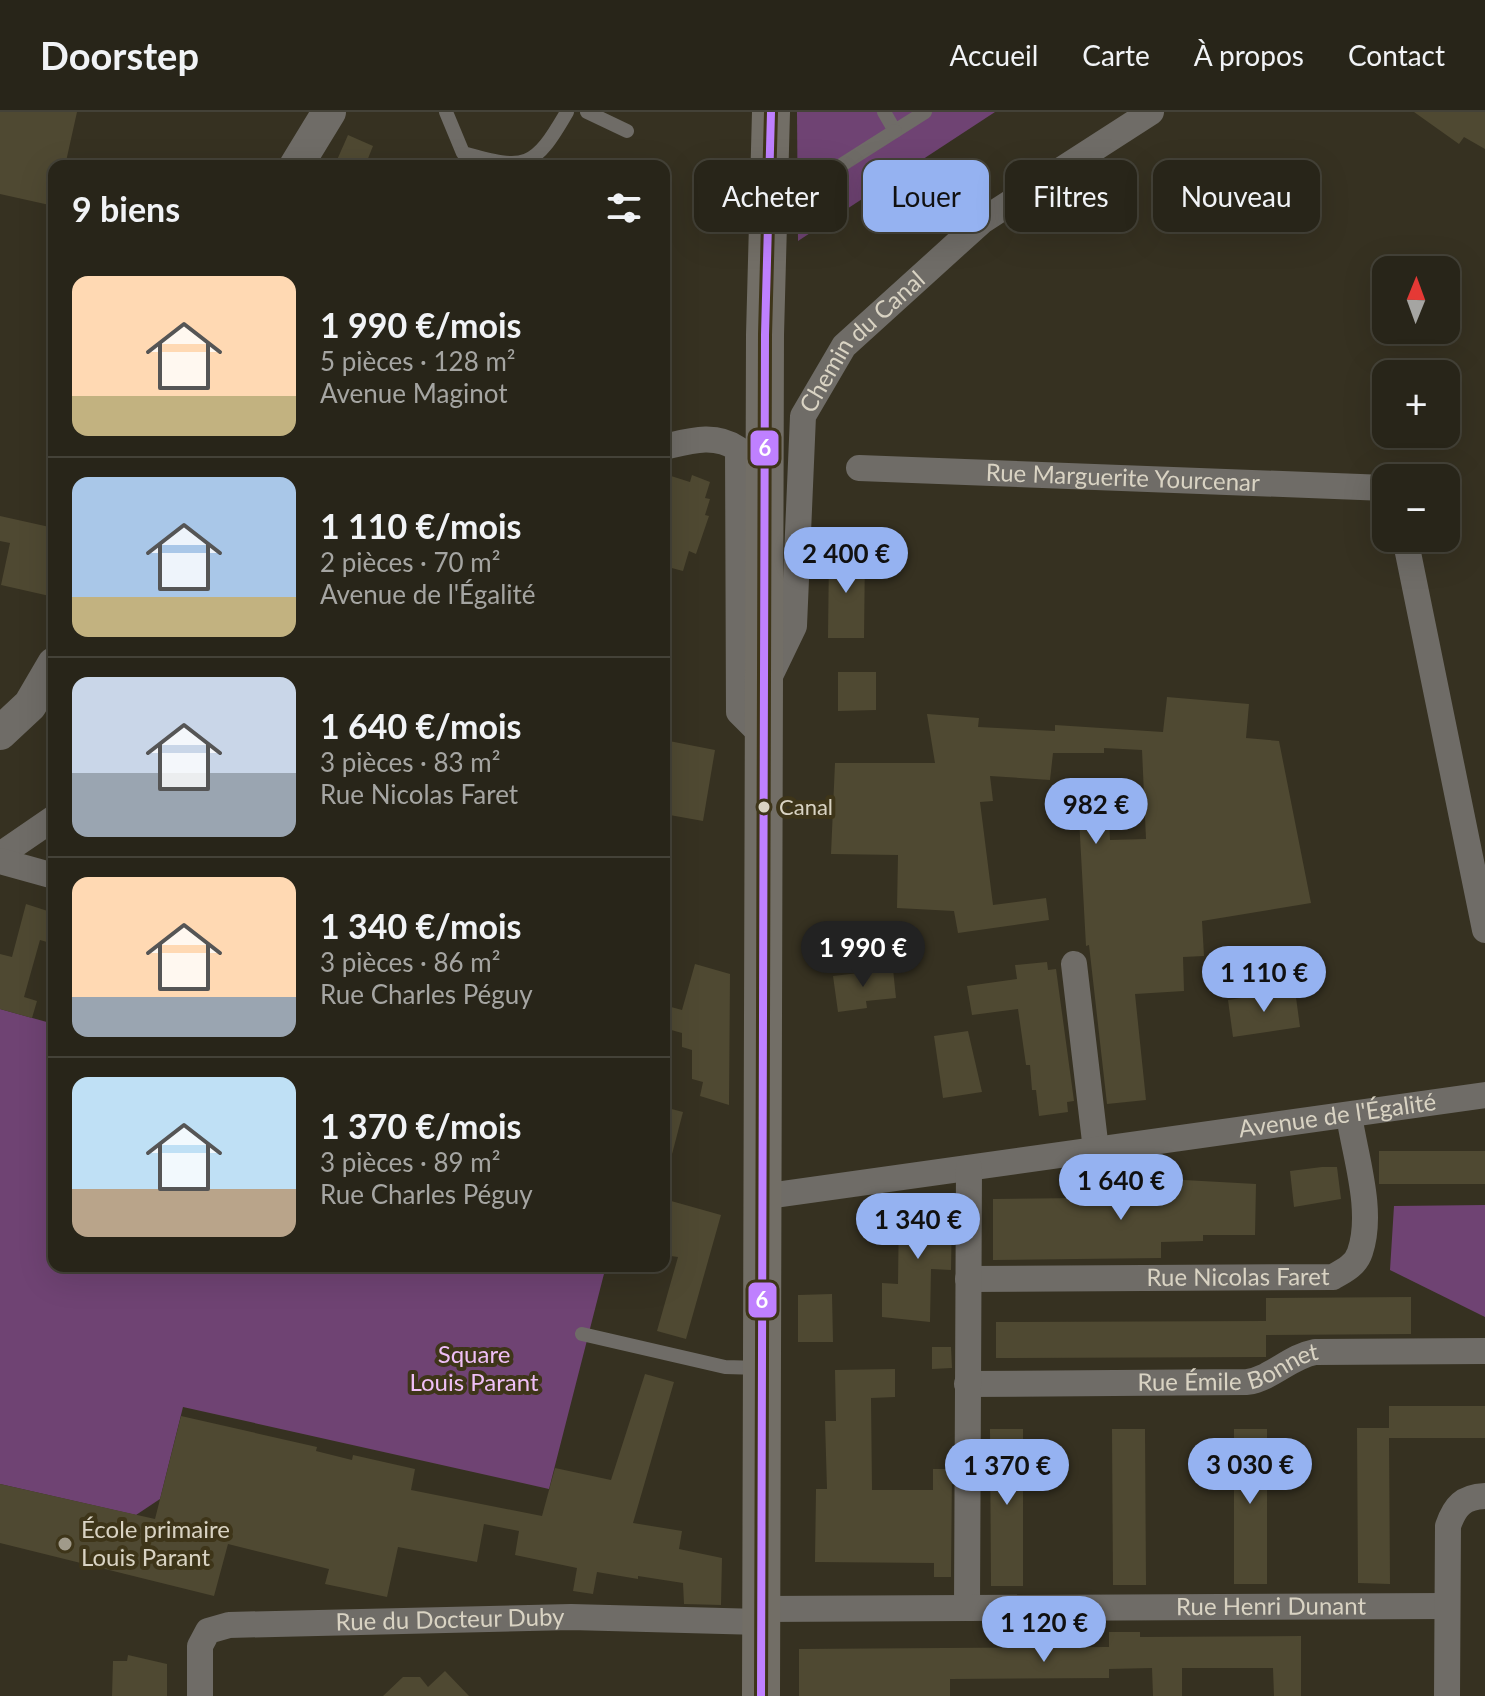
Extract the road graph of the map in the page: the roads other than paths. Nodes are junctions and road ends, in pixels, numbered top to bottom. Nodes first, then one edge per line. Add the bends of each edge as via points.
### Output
1 (329, 112) edge
2 (446, 112) edge
3 (567, 112) edge
4 (587, 112) edge
5 (771, 112) edge
6 (884, 112) edge
7 (925, 112) edge
8 (1151, 112) edge
9 (627, 131) dead end
10 (895, 131) junction
11 (300, 160) edge
12 (487, 160) edge
13 (529, 160) edge
14 (847, 161) edge
15 (670, 446) edge
16 (859, 468) dead end
17 (1372, 487) edge
18 (1408, 552) edge
19 (48, 674) edge
20 (765, 687) junction
21 (0, 733) edge
22 (765, 738) junction
23 (48, 822) edge
24 (0, 858) edge
25 (48, 874) edge
26 (1485, 930) edge
27 (1074, 964) dead end
28 (1485, 1095) edge
29 (1349, 1115) junction
30 (1096, 1150) junction
31 (969, 1168) junction
32 (761, 1197) junction
33 (968, 1279) junction
34 (582, 1334) dead end
35 (1485, 1351) edge
36 (761, 1368) junction
37 (967, 1384) junction
38 (1485, 1496) edge
39 (1446, 1606) junction
40 (967, 1608) junction
41 (761, 1616) junction
42 (200, 1696) edge
43 (761, 1696) edge
44 (1447, 1696) edge

1 - 11 street
2 - 12 lane via 463,153
3 - 13 lane via 546,148
4 - 9 lane
5 - 20 main road
6 - 10 lane
7 - 10 lane
8 - 20 street, Chemin du Canal via 982,221 844,346 803,416 794,626
10 - 14 lane
15 - 22 street via 724,439 738,449 739,712
16 - 17 street, Rue Marguerite Yourcenar
18 - 26 street
19 - 21 street via 30,705
20 - 22 main road
22 - 32 main road
23 - 24 street
24 - 25 street
27 - 30 street
28 - 29 street, Avenue de l'Égalité
29 - 30 street, Avenue de l'Égalité
29 - 33 street, Rue Nicolas Faret via 1363,1223 1360,1253 1333,1277
30 - 31 street, Avenue de l'Égalité
31 - 32 street, Avenue de l'Égalité
31 - 33 street
32 - 36 main road
33 - 37 street
34 - 36 lane via 725,1367
35 - 37 street, Rue Émile Bonnet via 1315,1352 1299,1356 1265,1379 1247,1382
36 - 41 main road
37 - 40 street
38 - 39 street via 1470,1497 1451,1517
39 - 40 street, Rue Henri Dunant
39 - 44 street
40 - 41 street, Rue Henri Dunant
41 - 42 street, Rue du Docteur Duby via 229,1625 208,1631 200,1646
41 - 43 main road

